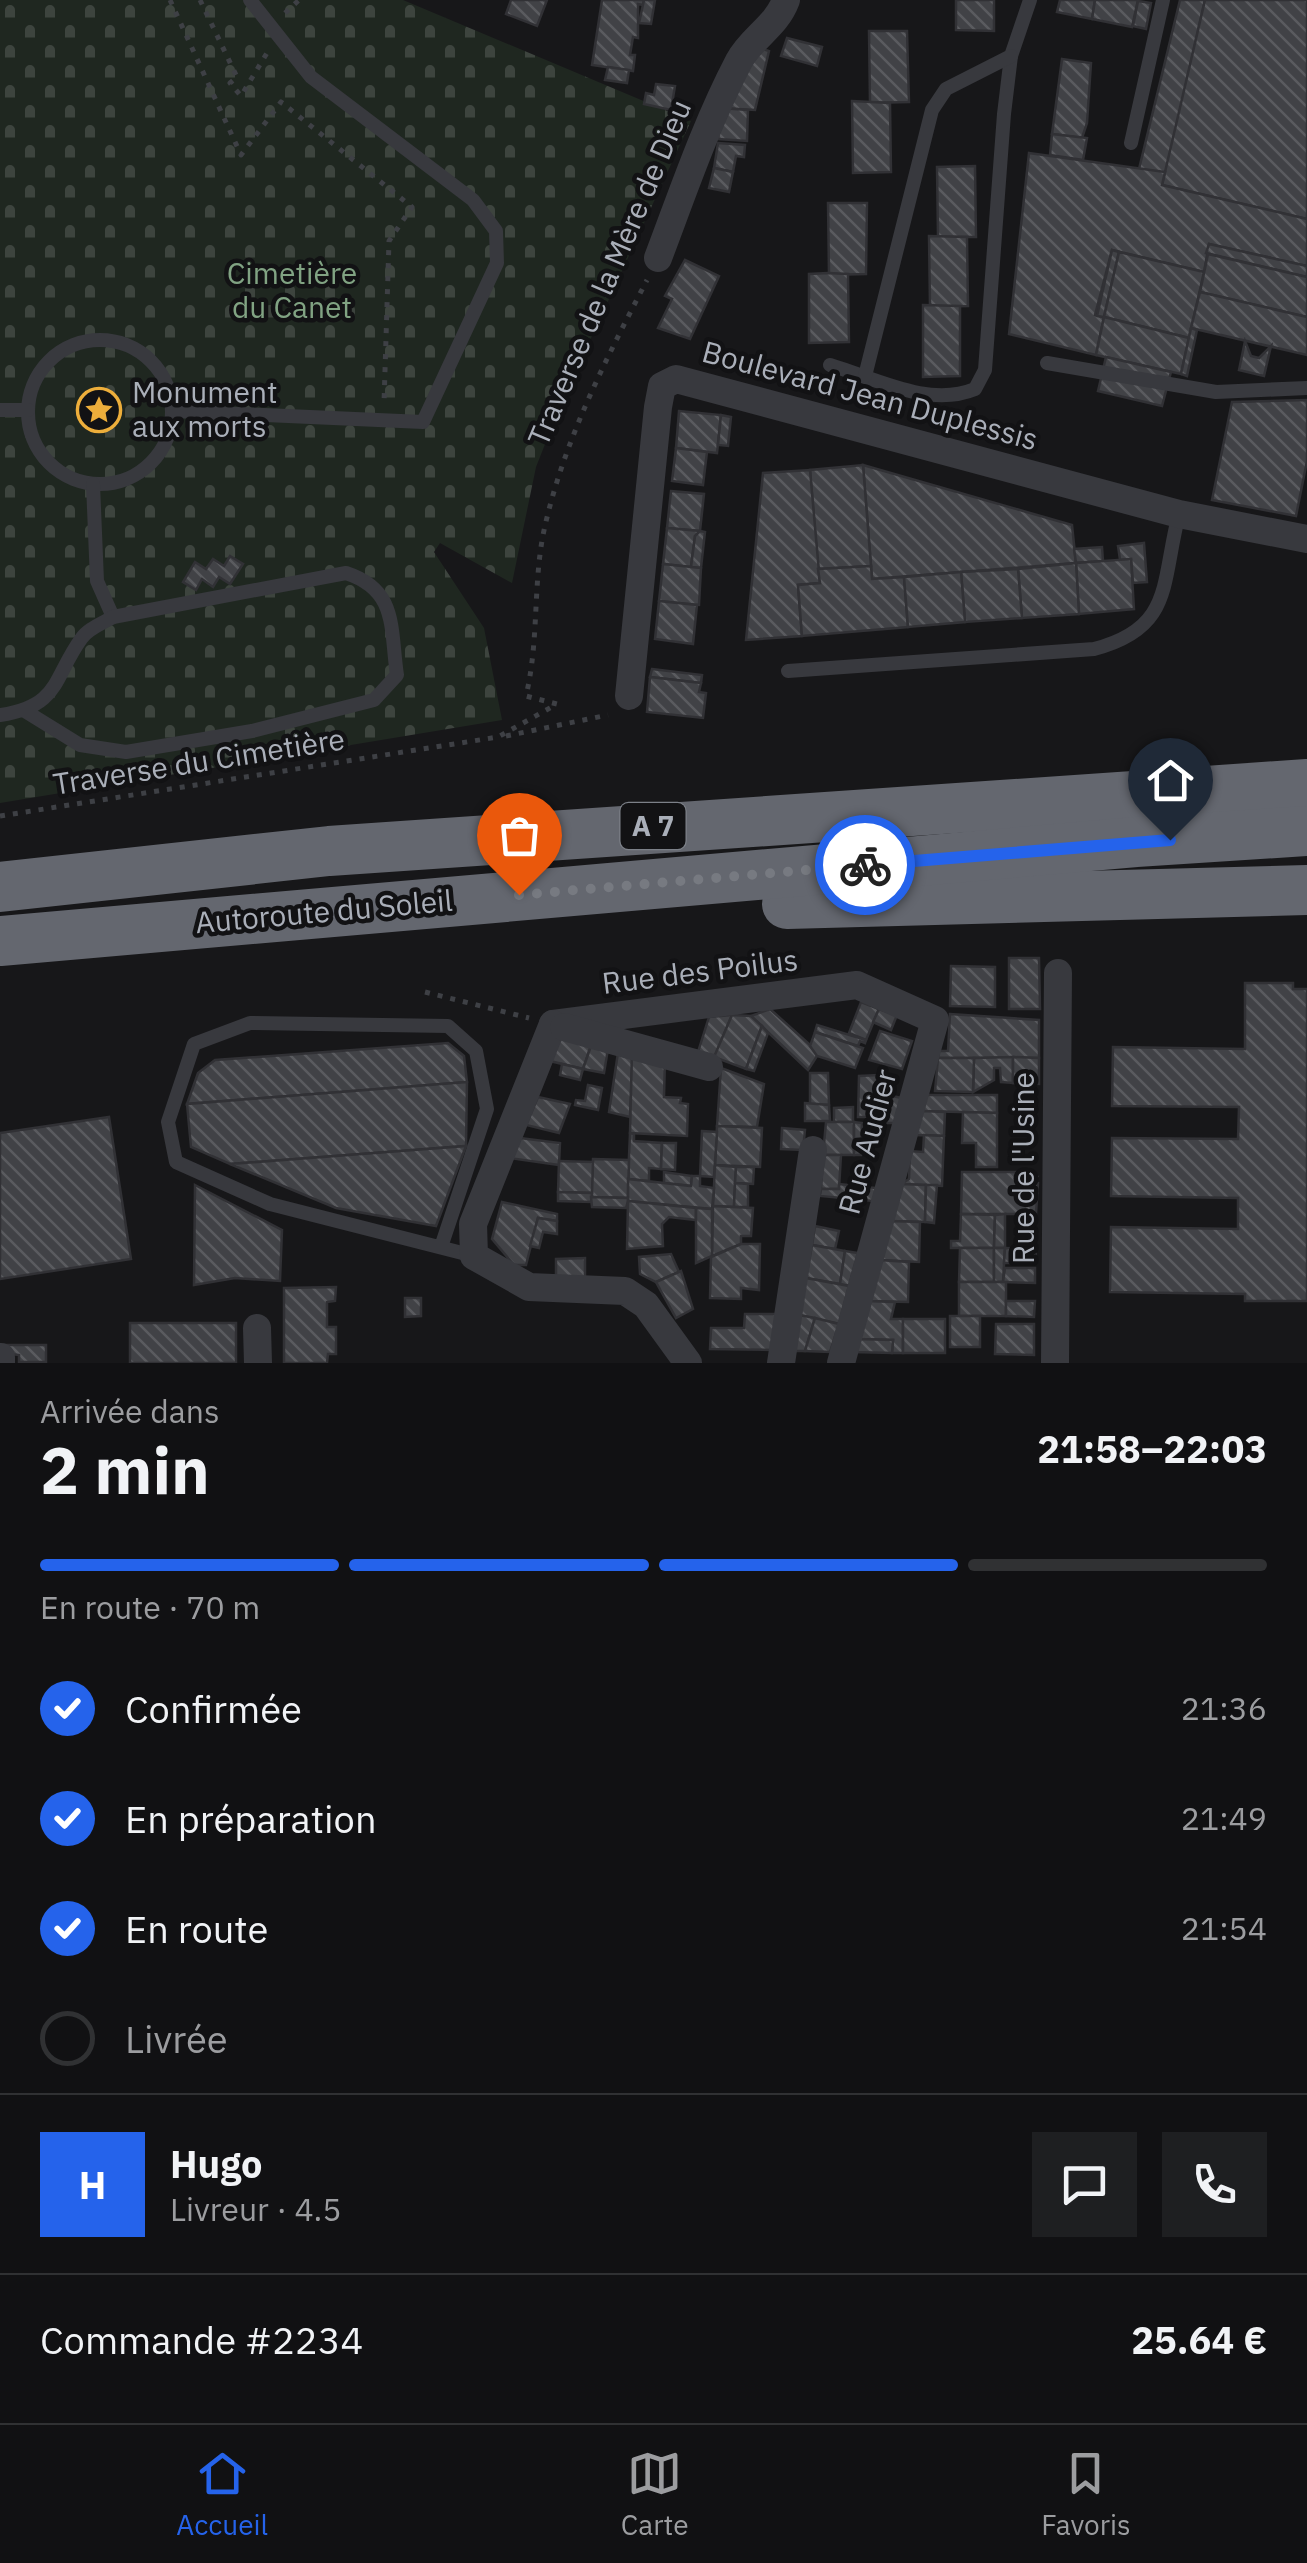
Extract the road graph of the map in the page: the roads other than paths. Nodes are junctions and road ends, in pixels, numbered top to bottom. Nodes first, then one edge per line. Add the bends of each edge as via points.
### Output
1 (250, 0) edge
2 (786, 0) edge
3 (1030, 0) edge
4 (1164, 0) edge
5 (1011, 56) junction
6 (1131, 143) dead end
7 (658, 258) road end
8 (1047, 364) dead end
9 (830, 365) dead end
10 (865, 376) junction
11 (1307, 388) edge
12 (0, 410) edge
13 (28, 410) junction
14 (173, 411) junction
15 (93, 484) junction
16 (1179, 514) junction
17 (1307, 539) edge
18 (113, 616) junction
19 (788, 671) dead end
20 (629, 696) road end
21 (25, 711) junction
22 (0, 714) edge
23 (1307, 753) edge
24 (1307, 784) edge
25 (763, 818) junction
26 (1307, 832) edge
27 (0, 887) edge
28 (1307, 890) edge
29 (1044, 895) junction
30 (1307, 916) edge
31 (172, 925) junction
32 (0, 942) edge
33 (1058, 973) dead end
34 (857, 985) joint
35 (552, 1024) junction
36 (710, 1067) dead end
37 (814, 1150) dead end
38 (441, 1247) junction
39 (474, 1256) junction
40 (257, 1328) dead end
41 (258, 1363) edge
42 (688, 1363) edge
43 (781, 1363) edge
44 (841, 1363) edge
45 (1055, 1363) edge

1 - 14 lane via 311,77 473,200 496,230 498,263 423,422
2 - 7 street, Traverse de la Mère de Dieu via 778,20 742,54 715,106
3 - 5 lane
4 - 6 lane
5 - 10 lane via 946,89 932,110
5 - 10 lane via 985,370 975,389 951,399
8 - 11 lane via 1216,392
9 - 10 lane
12 - 13 lane
13 - 14 lane via 43,367 76,344 100,339 145,354 160,371
13 - 15 lane via 36,445 48,462
14 - 15 lane via 156,458 124,480
15 - 18 lane via 98,581
16 - 17 street, Boulevard Jean Duplessis
16 - 19 lane via 1155,616 1122,642 1094,650
16 - 20 street, Boulevard Jean Duplessis via 676,379 662,386 658,407
18 - 21 lane via 82,636 60,683
18 - 21 lane via 346,573 370,581 385,599 397,675 374,700 126,752 80,745
21 - 22 lane
23 - 25 highway
24 - 25 highway, Autoroute du Soleil / A 7
25 - 27 highway, Autoroute du Soleil / A 7 via 201,862
26 - 31 highway, Autoroute du Soleil / A 7
28 - 29 highway
29 - 30 highway
29 - 31 highway, A 7
31 - 32 highway, Autoroute du Soleil / A 7
33 - 45 street, Rue de l'Usine
34 - 35 street, Rue des Poilus
34 - 44 street, Rue Audier via 935,1020
35 - 36 street
35 - 39 street via 473,1224
37 - 43 street
38 - 38 lane via 270,1204 176,1162 168,1122 194,1044 250,1023 448,1026 476,1051 487,1109
38 - 39 lane
39 - 42 street via 529,1287 625,1290 646,1306
40 - 41 street

